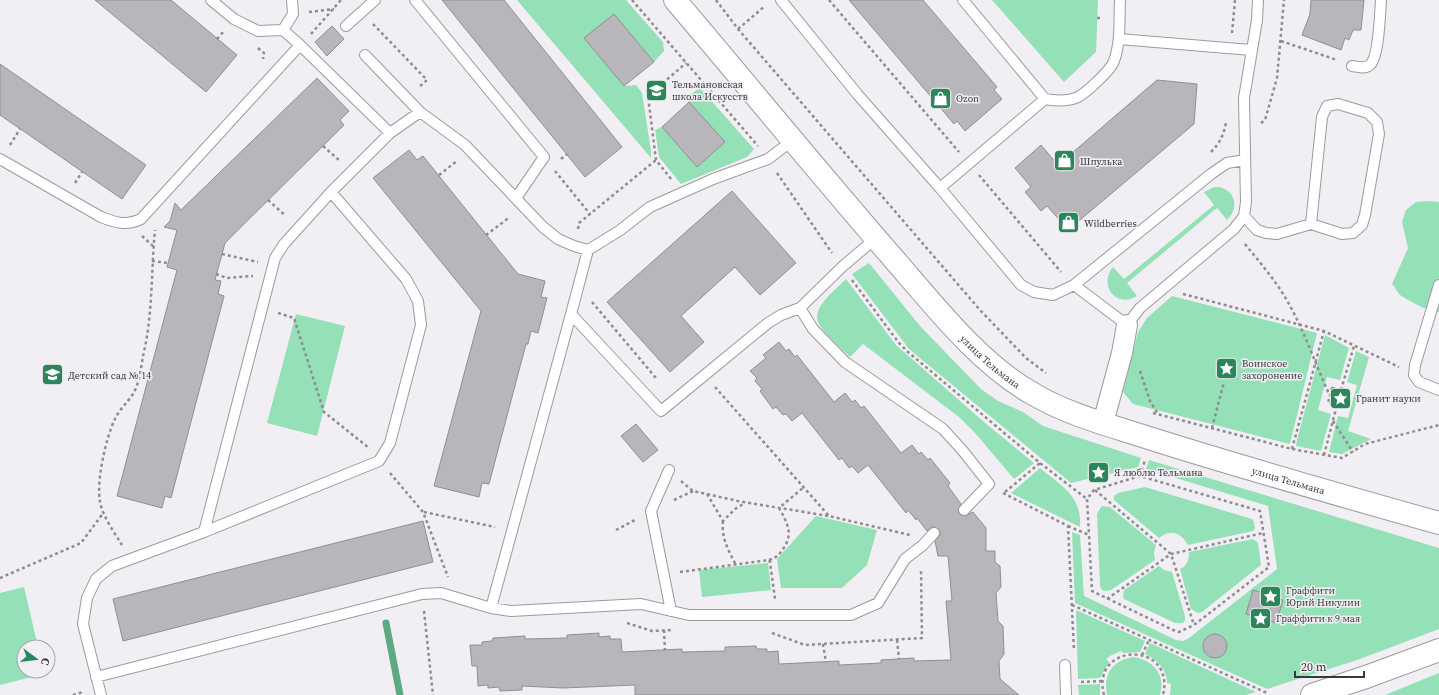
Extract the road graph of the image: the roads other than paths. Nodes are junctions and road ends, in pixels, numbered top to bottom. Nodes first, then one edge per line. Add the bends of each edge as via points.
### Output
1 (210, 0) edge
2 (292, 0) edge
3 (375, 0) edge
4 (415, 0) edge
5 (675, 0) edge
6 (781, 0) edge
7 (963, 0) edge
8 (1120, 0) edge
9 (1258, 0) edge
10 (1381, 0) edge
11 (346, 26) dead end
12 (283, 30) junction
13 (1119, 39) junction
14 (300, 45) junction
15 (1251, 50) junction
16 (365, 55) dead end
17 (1347, 64) road end
18 (1045, 99) junction
19 (420, 112) junction
20 (390, 133) junction
21 (793, 140) junction
22 (0, 159) edge
23 (1245, 160) junction
24 (940, 188) junction
25 (332, 192) junction
26 (516, 198) junction
27 (1244, 216) junction
28 (1311, 224) junction
29 (876, 238) junction
30 (588, 250) junction
31 (1074, 285) junction
32 (1439, 285) edge
33 (800, 308) junction
34 (571, 314) junction
35 (1127, 325) junction
36 (1439, 390) edge
37 (1104, 423) junction
38 (669, 470) road end
39 (964, 510) dead end
40 (1439, 523) edge
41 (204, 532) junction
42 (932, 536) road end
43 (491, 608) junction
44 (671, 611) junction
45 (1439, 650) edge
46 (1065, 665) dead end
47 (96, 677) junction
48 (101, 695) edge
49 (1066, 695) edge
50 (1312, 695) edge

1 - 12 lane via 234,19 258,31
2 - 12 lane via 293,14
3 - 11 lane
4 - 26 lane via 544,157
5 - 21 main road, улица Тельмана
6 - 24 lane via 858,95
7 - 18 lane
8 - 13 lane
9 - 15 lane
10 - 17 lane via 1374,59 1370,66 1361,68
12 - 14 lane
13 - 15 lane
13 - 18 lane via 1114,62 1101,79 1077,97 1060,101
14 - 20 lane
14 - 22 lane via 141,219 130,224 113,222 102,217
15 - 23 lane via 1244,98
16 - 19 lane
18 - 24 lane
19 - 20 lane
19 - 26 lane via 465,145
20 - 25 lane
21 - 29 main road, улица Тельмана
21 - 30 lane via 768,159 713,179 650,207 619,231
23 - 27 lane
23 - 31 lane via 1227,163 1211,174
24 - 31 lane via 1021,285 1034,292 1053,295
25 - 41 lane via 284,244 275,258
25 - 41 lane via 406,279 418,301 421,325 390,444 379,461
26 - 30 lane via 558,239
27 - 28 lane via 1257,230 1266,233 1276,234
27 - 35 lane via 1234,229 1140,308
28 - 28 lane via 1342,234 1353,232 1362,225 1366,215 1379,134 1377,122 1368,113 1338,104 1327,106 1322,117
29 - 33 lane
29 - 37 main road, улица Тельмана via 980,354 1008,377 1040,398
30 - 34 lane
31 - 35 lane
32 - 36 lane via 1414,375 1419,382
33 - 34 lane via 768,323 661,411
33 - 39 lane via 813,329 845,362 943,429 963,451 989,484
34 - 43 lane
35 - 37 street
37 - 40 main road, улица Тельмана via 1213,459
38 - 44 lane via 651,512
41 - 47 lane via 112,566 96,580 88,598 83,624
42 - 44 lane via 905,559 878,603 851,615 689,616
43 - 44 lane via 511,611 641,604
43 - 47 lane via 441,592 422,594
45 - 50 main road
46 - 49 lane
47 - 48 lane

